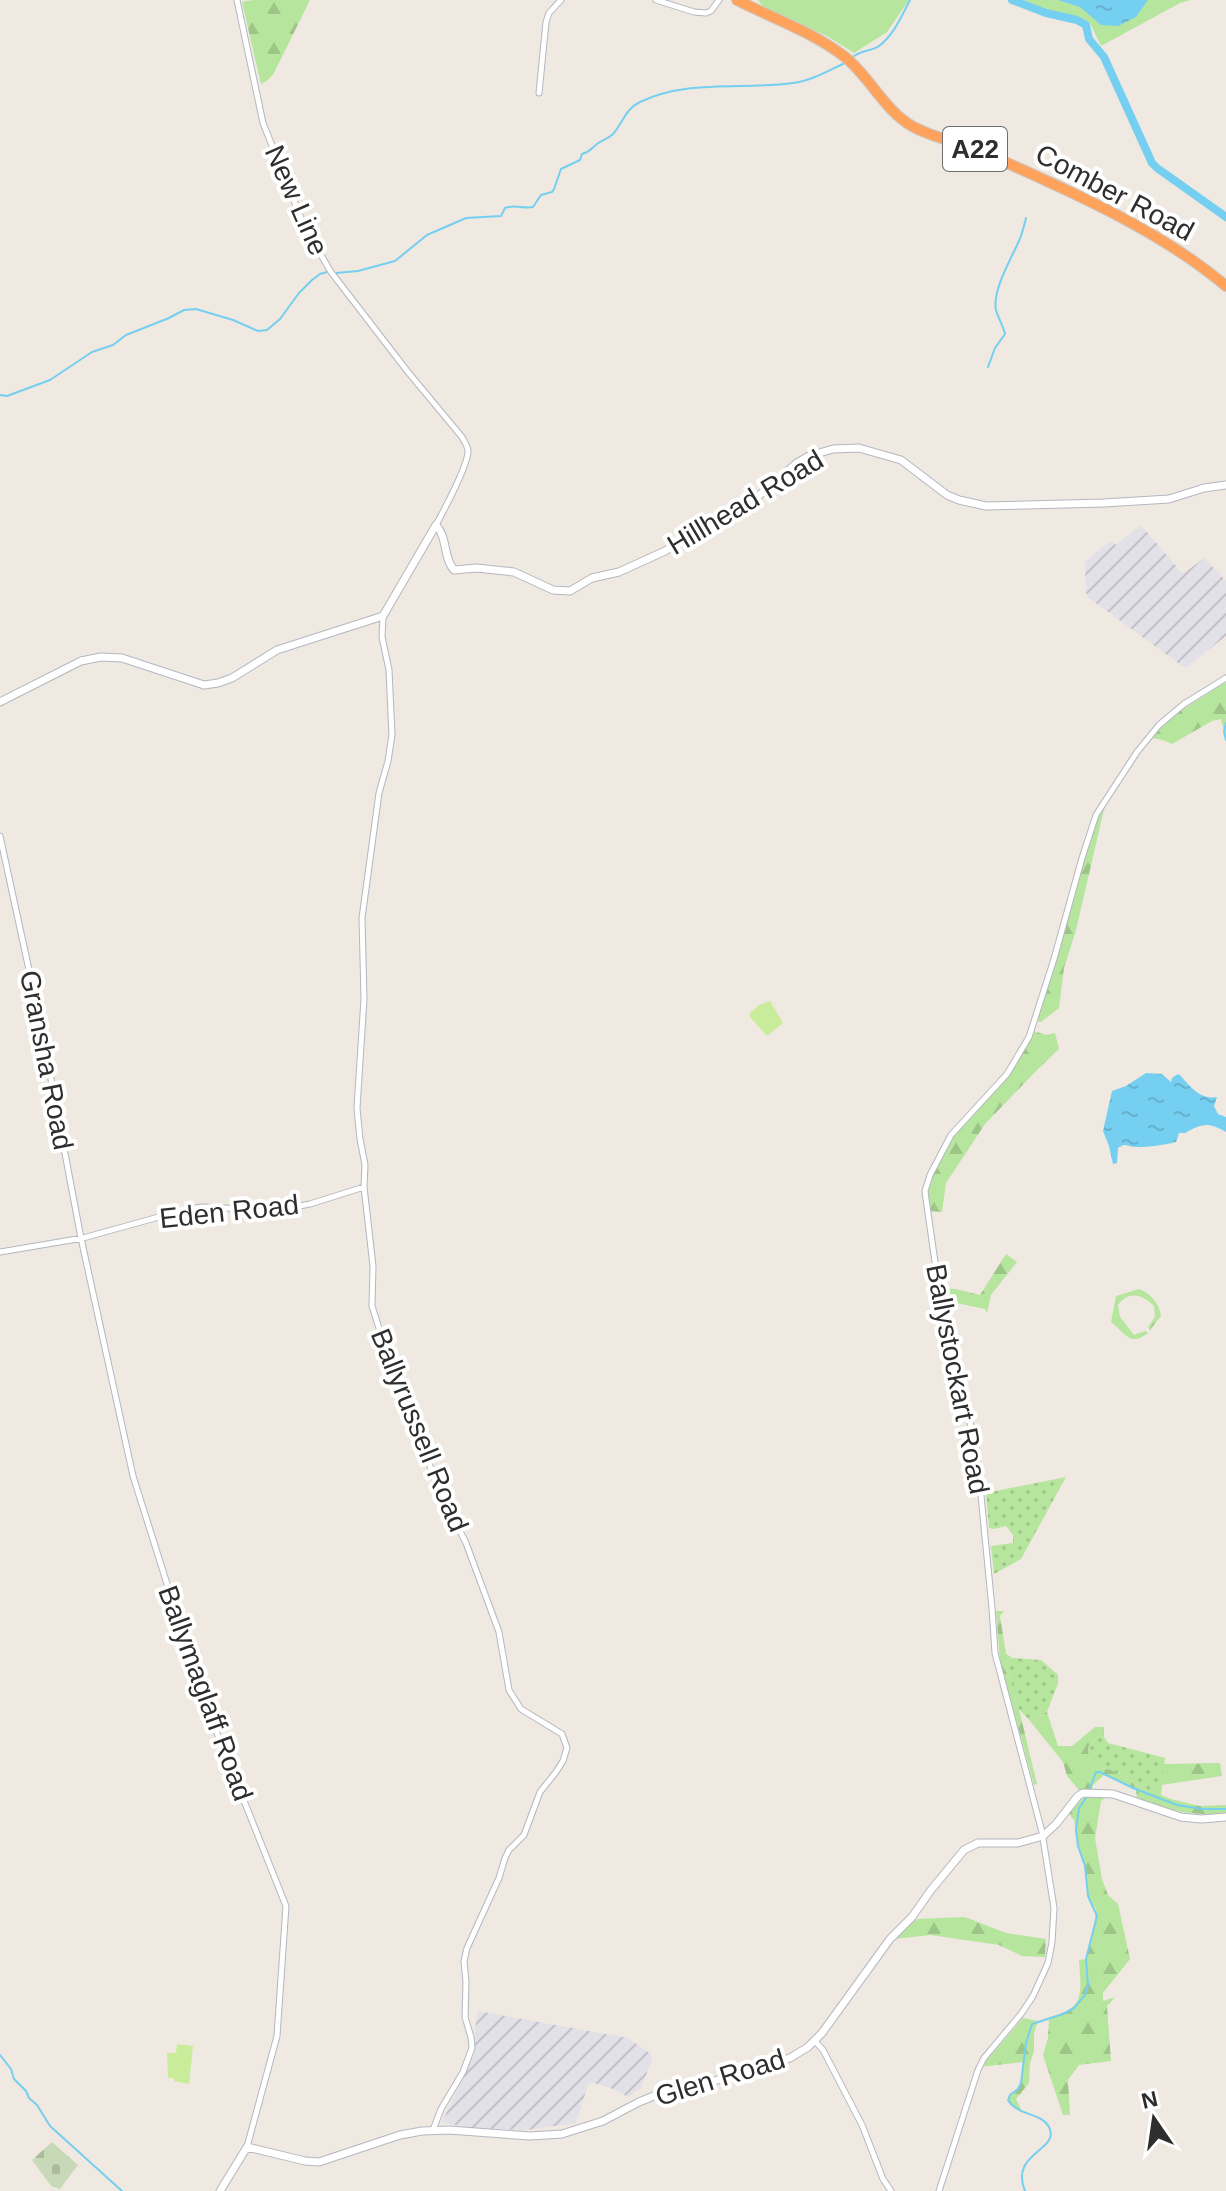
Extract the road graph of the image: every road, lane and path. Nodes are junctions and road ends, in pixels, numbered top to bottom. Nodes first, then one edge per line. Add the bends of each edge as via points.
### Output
1 (237, 0) edge
2 (561, 0) edge
3 (656, 0) edge
4 (719, 0) edge
5 (737, 0) edge
6 (539, 93) dead end
7 (1226, 286) edge
8 (1226, 485) edge
9 (436, 525) junction
10 (383, 616) junction
11 (1226, 678) edge
12 (0, 702) edge
13 (0, 836) edge
14 (364, 1187) junction
15 (81, 1238) junction
16 (0, 1252) edge
17 (1226, 1817) edge
18 (1043, 1836) junction
19 (815, 2041) junction
20 (433, 2130) junction
21 (247, 2147) junction
22 (220, 2191) edge
23 (891, 2191) edge
24 (939, 2191) edge

1 - 9 street, New Line via 263,123 305,228 331,272 468,451
2 - 6 street via 547,17
3 - 4 street via 700,13 711,11
5 - 7 highway, Comber Road / A22 via 839,53 895,114 915,128 1087,200 1182,252
8 - 9 street, Hillhead Road via 1169,499 986,506 947,495 901,460 859,448 833,449 797,463 743,509 665,551 565,592 514,572 454,570
9 - 10 street
10 - 12 street via 277,650 218,683 204,685 122,658 101,657 81,661
10 - 14 street, Ballyrussell Road via 392,735 362,918 364,999 357,1108
11 - 18 street, Ballystockart Road via 1159,725 1096,815 1029,1037 1007,1074 951,1135 925,1191 944,1325 976,1445 995,1653
13 - 15 street, Gransha Road
14 - 15 street, Eden Road via 289,1208 184,1210
14 - 20 street, Ballyrussell Road via 372,1306 439,1490 487,1599 509,1690 521,1709 562,1734 567,1748 540,1792 524,1835 509,1850 467,1948 465,2017 472,2048
15 - 16 street, Eden Road
15 - 21 street, Ballymaglaff Road via 133,1476 206,1708 286,1906 277,2036
17 - 18 street via 1181,1817 1113,1794 1087,1793 1078,1796
18 - 19 street, Glen Road via 1018,1843 978,1843 964,1850
18 - 24 street, Ballystockart Road via 1054,1908 1048,1963 1033,1996 978,2070
19 - 20 street, Glen Road via 774,2064 666,2091 562,2134
19 - 23 street
20 - 21 street, Glen Road via 400,2135 319,2162
21 - 22 street

